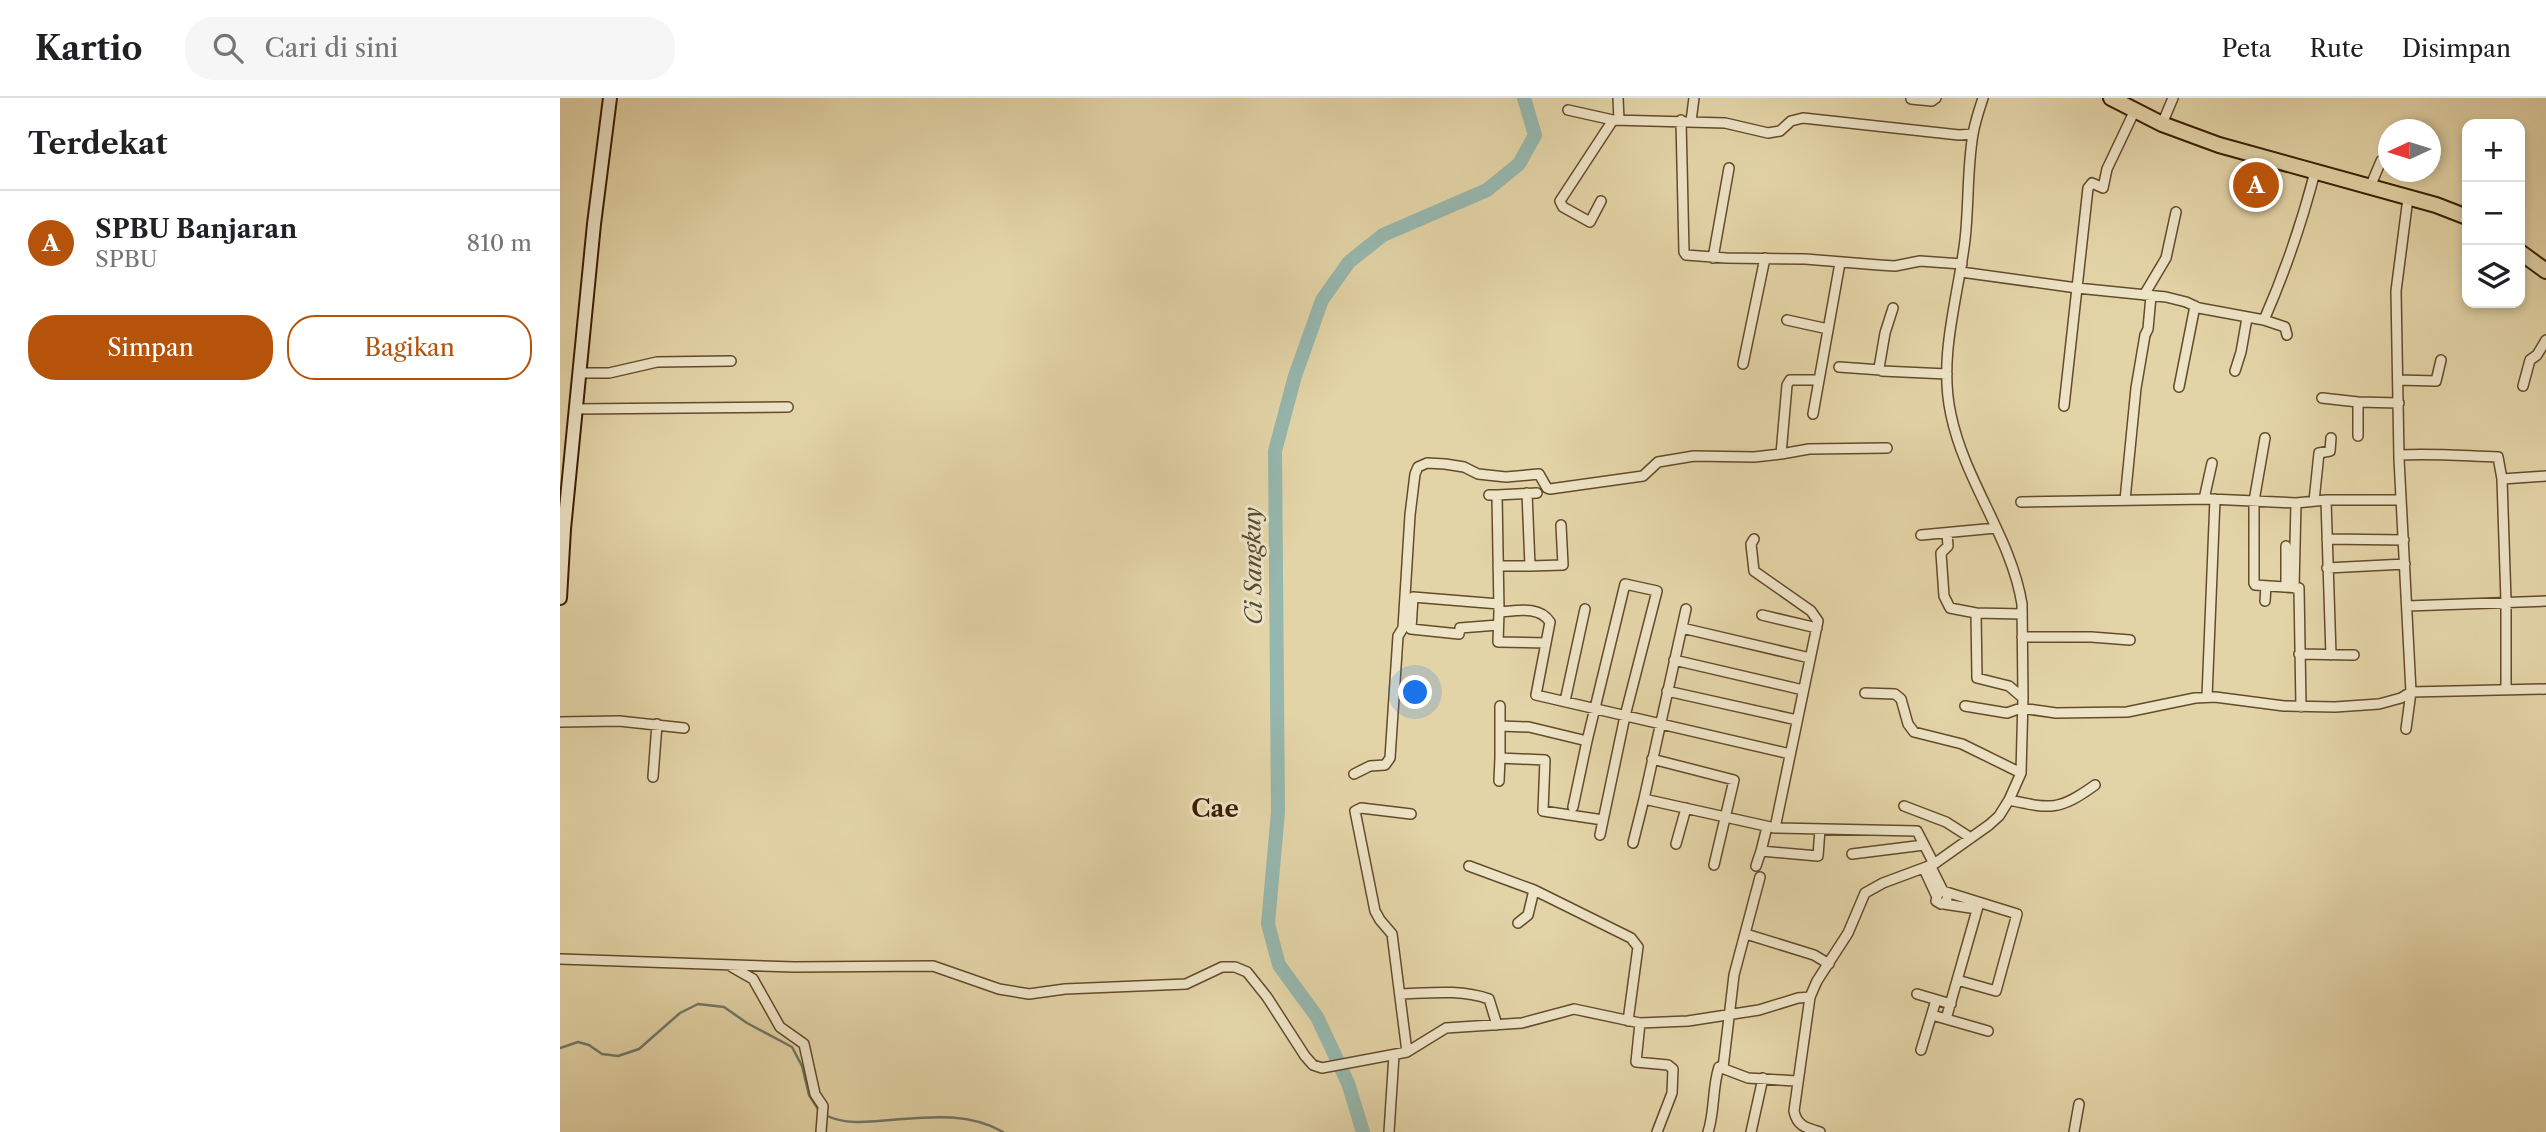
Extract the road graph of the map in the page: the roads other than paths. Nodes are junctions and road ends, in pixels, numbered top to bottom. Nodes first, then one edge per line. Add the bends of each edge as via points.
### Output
1 (610, 98) edge
2 (1618, 98) edge
3 (1694, 98) edge
4 (1936, 98) edge
5 (1983, 98) edge
6 (2111, 98) edge
7 (2173, 98) edge
8 (1911, 99) edge
9 (1568, 110) dead end
10 (2135, 110) junction
11 (1616, 120) junction
12 (1686, 121) junction
13 (2162, 124) junction
14 (1973, 134) junction
15 (1729, 168) dead end
16 (2378, 170) edge
17 (2315, 172) junction
18 (2370, 187) junction
19 (2409, 198) junction
20 (1601, 201) dead end
21 (2176, 212) dead end
22 (2462, 215) edge
23 (2525, 256) edge
24 (1713, 258) junction
25 (1765, 258) junction
26 (1840, 262) junction
27 (1961, 268) junction
28 (2546, 271) edge
29 (2077, 288) junction
30 (2148, 295) junction
31 (2195, 306) junction
32 (1893, 308) dead end
33 (2246, 318) junction
34 (1787, 320) dead end
35 (2264, 320) junction
36 (1828, 329) junction
37 (2287, 335) dead end
38 (2546, 340) edge
39 (731, 360) dead end
40 (2441, 360) dead end
41 (1743, 364) dead end
42 (1839, 367) dead end
43 (1881, 370) junction
44 (2235, 371) dead end
45 (580, 373) junction
46 (1947, 374) junction
47 (1818, 380) junction
48 (2398, 380) junction
49 (2523, 386) dead end
50 (2179, 387) dead end
51 (2322, 398) dead end
52 (2358, 402) junction
53 (2399, 403) junction
54 (2064, 406) dead end
55 (788, 407) dead end
56 (576, 409) junction
57 (1814, 414) dead end
58 (2358, 436) dead end
59 (2265, 438) dead end
60 (2332, 438) dead end
61 (1887, 448) dead end
62 (1782, 454) junction
63 (2399, 454) junction
64 (2212, 463) dead end
65 (2546, 476) edge
66 (2502, 479) junction
67 (2204, 499) junction
68 (2215, 499) junction
69 (2401, 499) junction
70 (2125, 500) junction
71 (2326, 500) junction
72 (2254, 501) junction
73 (2314, 501) junction
74 (2021, 502) dead end
75 (2296, 503) junction
76 (1561, 525) dead end
77 (1997, 528) junction
78 (1947, 533) junction
79 (1921, 535) dead end
80 (1754, 539) dead end
81 (2327, 539) junction
82 (2404, 540) junction
83 (2286, 546) dead end
84 (2405, 564) junction
85 (1498, 566) junction
86 (1530, 566) junction
87 (2328, 568) junction
88 (2266, 586) junction
89 (2290, 588) junction
90 (560, 598) edge
91 (2265, 601) dead end
92 (2506, 601) junction
93 (2546, 601) edge
94 (2407, 606) junction
95 (1499, 608) junction
96 (1585, 609) dead end
97 (1686, 609) dead end
98 (1976, 613) junction
99 (2022, 614) junction
100 (1762, 615) dead end
101 (1499, 625) junction
102 (1682, 628) junction
103 (1817, 628) junction
104 (2022, 637) junction
105 (2130, 640) dead end
106 (1546, 643) junction
107 (2299, 654) junction
108 (2331, 654) junction
109 (2354, 655) dead end
110 (1810, 658) junction
111 (1674, 660) junction
112 (2546, 689) edge
113 (1804, 690) junction
114 (2506, 690) junction
115 (1667, 691) junction
116 (2411, 692) junction
117 (1866, 693) dead end
118 (2207, 697) junction
119 (1565, 701) junction
120 (2022, 703) junction
121 (1500, 706) dead end
122 (1965, 706) dead end
123 (2301, 707) junction
124 (1595, 708) junction
125 (1625, 716) junction
126 (1797, 720) junction
127 (560, 722) edge
128 (657, 724) junction
129 (1660, 725) junction
130 (1500, 726) junction
131 (684, 727) dead end
132 (2406, 729) dead end
133 (1587, 741) junction
134 (1790, 754) junction
135 (1500, 758) junction
136 (1652, 760) junction
137 (2021, 773) junction
138 (1354, 774) dead end
139 (653, 777) dead end
140 (1499, 781) dead end
141 (2095, 785) dead end
142 (1644, 799) junction
143 (2009, 800) junction
144 (1905, 806) dead end
145 (1573, 807) dead end
146 (1686, 808) junction
147 (1411, 814) dead end
148 (1726, 817) junction
149 (1603, 820) junction
150 (1771, 827) junction
151 (1820, 829) junction
152 (1600, 835) dead end
153 (1971, 838) junction
154 (1633, 843) dead end
155 (1676, 844) dead end
156 (1924, 845) junction
157 (1761, 851) junction
158 (1852, 854) dead end
159 (1714, 865) dead end
160 (1469, 866) dead end
161 (1756, 866) dead end
162 (1929, 866) junction
163 (1760, 877) dead end
164 (1534, 890) junction
165 (1978, 906) junction
166 (1518, 923) dead end
167 (1746, 934) junction
168 (560, 959) edge
169 (1829, 964) junction
170 (730, 966) junction
171 (1957, 980) junction
172 (1400, 994) junction
173 (1917, 994) dead end
174 (1810, 998) junction
175 (1936, 1000) junction
176 (1951, 1004) junction
177 (1730, 1014) junction
178 (1932, 1014) junction
179 (1946, 1019) junction
180 (1628, 1021) junction
181 (1640, 1023) junction
182 (1497, 1025) junction
183 (1987, 1031) dead end
184 (1922, 1050) dead end
185 (1407, 1052) junction
186 (1394, 1055) junction
187 (1723, 1068) junction
188 (1763, 1078) junction
189 (1796, 1081) junction
190 (2078, 1104) dead end
191 (1797, 1127) edge
192 (822, 1129) edge
193 (1389, 1132) edge
194 (1657, 1132) edge
195 (1708, 1132) edge
196 (1751, 1132) edge
197 (1820, 1132) edge
198 (2074, 1132) edge

1 - 45 main road
2 - 11 street
3 - 12 street
4 - 8 street via 1932,102
5 - 14 street
6 - 10 main road
7 - 13 street
9 - 11 street
10 - 13 main road
10 - 29 street via 2107,169 2103,188 2092,183 2088,188
11 - 12 street
11 - 20 street via 1560,201 1590,222
12 - 14 street via 1726,123 1768,133 1803,118
12 - 24 street via 1684,252 1690,257
13 - 17 main road
14 - 27 street
15 - 24 street
16 - 18 street
17 - 18 main road
17 - 35 street
18 - 19 main road
19 - 22 main road
19 - 48 street via 2396,291
21 - 30 street via 2166,258
23 - 28 main road
24 - 25 street
25 - 26 street
25 - 41 street
26 - 27 street via 1887,266 1920,261
26 - 36 street
27 - 29 street
27 - 46 street
29 - 30 street
29 - 54 street
30 - 31 street
30 - 70 street via 2148,329 2136,388
31 - 33 street
31 - 50 street
32 - 43 street via 1878,365
33 - 35 street
33 - 44 street
34 - 36 street
35 - 37 street via 2285,327
36 - 47 street
38 - 49 street via 2530,360
39 - 45 street via 657,362 609,373
40 - 48 street via 2436,381
42 - 43 street
43 - 46 street
45 - 56 main road
46 - 77 street via 1951,415 1963,457
47 - 57 street
47 - 62 street via 1796,378 1787,385
48 - 53 street
51 - 52 street
52 - 53 street
52 - 58 street
53 - 63 street
55 - 56 street
56 - 90 main road
59 - 72 street
60 - 73 street via 2330,451 2319,453
61 - 62 street
62 - 138 street via 1709,455 1658,462 1643,476 1550,489 1539,474 1506,477 1445,464 1418,467 1390,758 1385,765
63 - 66 street via 2498,457
63 - 69 street
64 - 67 street
65 - 66 street
66 - 92 street
67 - 68 street
67 - 70 street
68 - 72 street
68 - 118 street
69 - 71 street
69 - 82 street
70 - 74 street
71 - 73 street
71 - 81 street
72 - 75 street
72 - 88 street via 2254,583
73 - 75 street
75 - 89 street
76 - 86 street via 1563,565
77 - 78 street
77 - 99 street via 2016,575
78 - 79 street
78 - 98 street via 1948,546 1941,553 1945,601 1950,608
80 - 103 street via 1754,571 1811,611
81 - 82 street
81 - 87 street
82 - 84 street
83 - 89 street
84 - 87 street
84 - 94 street
85 - 86 street
85 - 86 street via 1493,495 1532,493
85 - 95 street
87 - 108 street
88 - 89 street
88 - 91 street
89 - 107 street via 2299,588
92 - 93 street
92 - 94 street
92 - 114 street
94 - 116 street
95 - 101 street
95 - 101 street via 1413,597 1411,629 1459,634 1460,628 1467,626
95 - 106 street via 1545,614 1550,621
96 - 119 street
97 - 102 street
98 - 99 street
98 - 120 street via 1977,678 2009,686
99 - 104 street
100 - 103 street
101 - 106 street via 1498,642
102 - 110 street
102 - 111 street
103 - 110 street
104 - 105 street
104 - 120 street
106 - 119 street via 1536,695
107 - 108 street
107 - 123 street
108 - 109 street
110 - 113 street
111 - 113 street
111 - 115 street
112 - 114 street
113 - 126 street
114 - 116 street
115 - 126 street
115 - 129 street
116 - 123 street via 2370,705
116 - 132 street
117 - 137 street via 1895,694 1914,732 1962,744
118 - 120 street via 2127,712 2056,713
118 - 123 street
119 - 124 street
120 - 122 street via 2007,713
120 - 137 street
121 - 130 street
124 - 125 street
124 - 125 street via 1625,584 1657,591
124 - 133 street
125 - 129 street
125 - 149 street
126 - 134 street
127 - 128 street
128 - 131 street
128 - 139 street
129 - 134 street
129 - 136 street
130 - 133 street via 1529,727
130 - 135 street
133 - 145 street
134 - 150 street
135 - 140 street
135 - 149 street via 1545,760 1543,811
136 - 142 street
136 - 148 street via 1734,780
137 - 143 street
141 - 143 street via 2075,799 2049,808
142 - 146 street
142 - 154 street
143 - 153 street via 1999,816
144 - 153 street
146 - 148 street
146 - 155 street
147 - 172 street via 1355,811 1375,911 1392,934
148 - 150 street
148 - 159 street
149 - 152 street
150 - 151 street
150 - 157 street
151 - 156 street via 1917,831
151 - 157 street via 1818,856
153 - 162 street
156 - 158 street
156 - 162 street
157 - 161 street
160 - 164 street
162 - 165 street via 1943,896
162 - 169 street via 1865,893
163 - 167 street
164 - 166 street via 1528,915
164 - 180 street via 1635,942
165 - 171 street
165 - 171 street via 2017,914 1996,991
167 - 169 street
167 - 177 street via 1734,975
168 - 170 street
169 - 174 street
170 - 186 street via 933,965 1029,995 1186,984 1222,967 1235,967 1247,972 1267,997 1313,1065 1322,1068
170 - 192 street via 753,979 780,1027 804,1044 815,1094 823,1106
171 - 176 street
172 - 182 street via 1482,996 1493,1006
172 - 185 street
173 - 175 street
174 - 177 street
174 - 189 street
175 - 176 street
175 - 178 street
176 - 179 street
177 - 181 street
177 - 187 street
178 - 179 street
178 - 184 street
179 - 183 street
180 - 181 street
180 - 182 street via 1574,1009
181 - 194 street via 1636,1062 1673,1069 1672,1093
182 - 185 street via 1446,1028
185 - 186 street
186 - 193 street
187 - 188 street via 1742,1077
187 - 195 street via 1718,1068 1714,1084
188 - 189 street
188 - 196 street
189 - 191 street
190 - 198 street
191 - 197 street

